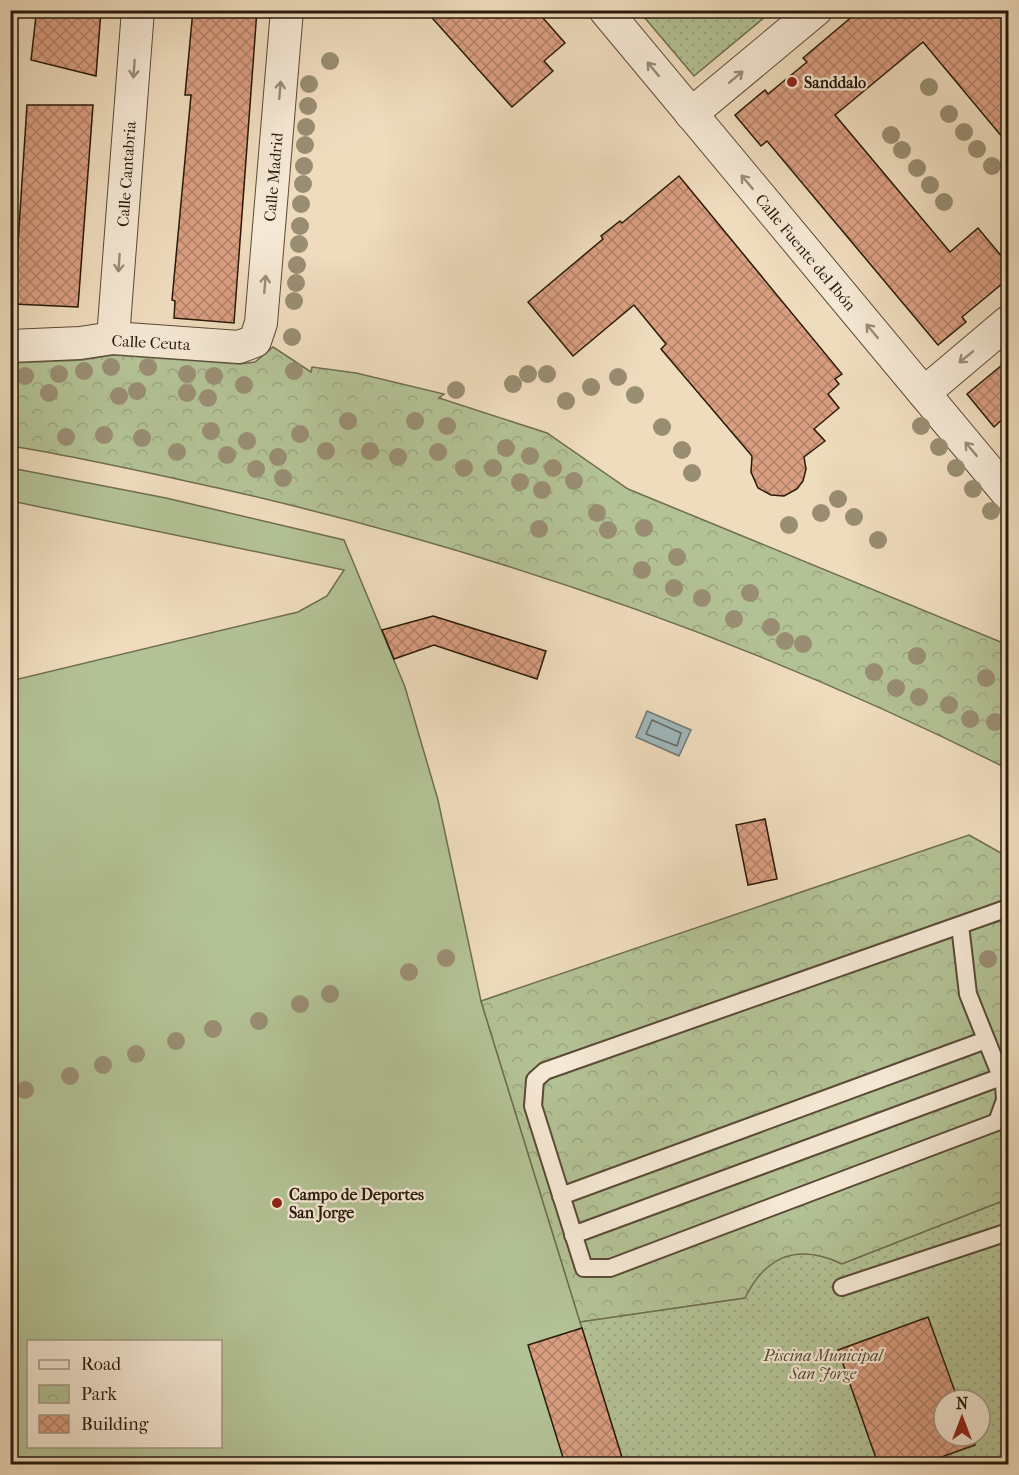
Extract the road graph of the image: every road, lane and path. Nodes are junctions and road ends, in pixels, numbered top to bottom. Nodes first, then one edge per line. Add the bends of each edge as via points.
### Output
1 (138, 10) edge
2 (287, 10) edge
3 (605, 10) edge
4 (816, 10) edge
5 (691, 114) junction
6 (1008, 322) edge
7 (113, 338) junction
8 (255, 341) joint
9 (10, 346) edge
10 (924, 393) junction
11 (1008, 494) edge
12 (1008, 908) edge
13 (960, 925) junction
14 (986, 1040) junction
15 (1001, 1077) junction
16 (561, 1196) junction
17 (1008, 1232) edge
18 (573, 1235) junction
19 (842, 1287) dead end

1 -> 7 street, Calle Cantabria
8 -> 2 street, Calle Madrid via 261,327
5 -> 3 street, Calle Fuente del Ibón
5 -> 4 street
10 -> 5 street, Calle Fuente del Ibón
6 -> 10 street
7 - 8 street, Calle Ceuta via 239,347
7 - 9 street, Calle Ceuta
11 -> 10 street, Calle Fuente del Ibón
12 - 13 lane
13 - 14 lane via 968,994
13 - 16 lane via 545,1071 535,1080 533,1106
14 - 15 lane
14 - 16 lane
15 - 18 lane
15 - 18 lane via 1005,1100 997,1122 610,1268 584,1268
16 - 18 lane
17 - 19 lane

